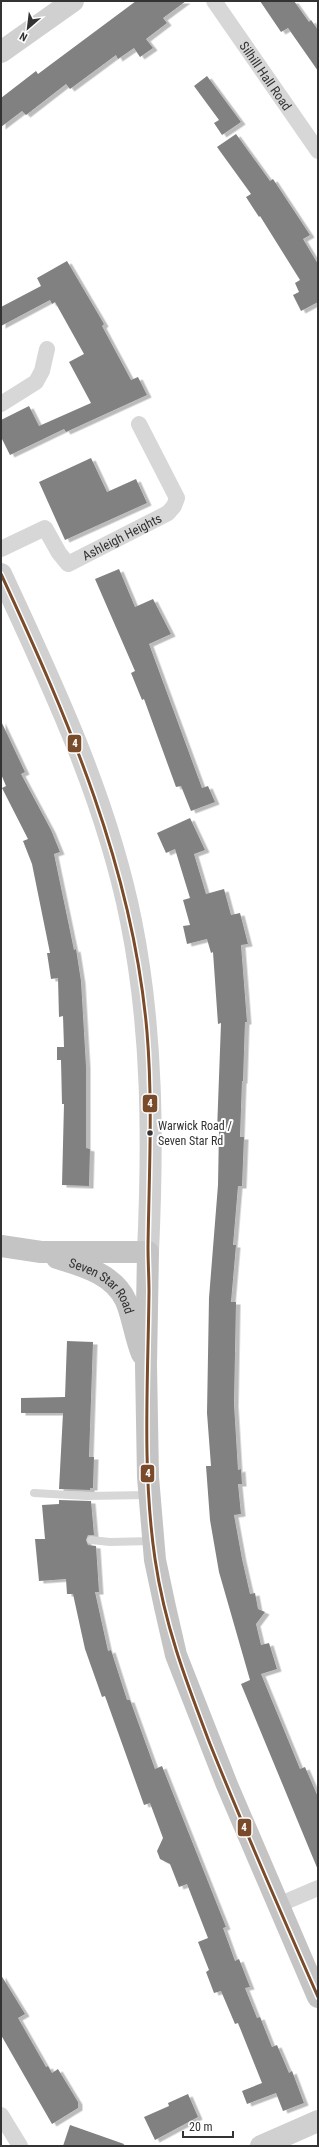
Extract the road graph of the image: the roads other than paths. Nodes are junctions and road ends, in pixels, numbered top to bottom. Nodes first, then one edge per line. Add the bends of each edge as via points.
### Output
1 (73, 1) edge
2 (214, 1) edge
3 (1, 52) edge
4 (318, 151) edge
5 (47, 349) dead end
6 (1, 404) edge
7 (139, 424) dead end
8 (1, 549) edge
9 (1, 574) edge
10 (1, 1246) edge
11 (41, 1252) junction
12 (148, 1252) junction
13 (146, 1365) junction
14 (34, 1493) dead end
15 (149, 1495) junction
16 (91, 1540) dead end
17 (153, 1541) junction
18 (318, 1888) edge
19 (278, 1905) junction
20 (318, 1997) edge
21 (1, 2115) edge
22 (318, 2121) edge
23 (20, 2146) edge
24 (261, 2146) edge

1 - 3 main road
2 - 4 street, Silhill Hall Road
5 - 6 street via 42,372 36,382
7 - 8 street, Ashleigh Heights via 176,498 168,513 68,564 45,528
9 - 12 main road via 83,760 105,822 131,920 147,1030 151,1161
10 - 11 highway, Seven Star Road
11 - 12 highway, Seven Star Road
11 - 13 highway, Seven Star Road via 88,1268 118,1287 126,1302
12 - 13 highway
13 - 15 highway
14 - 15 lane via 87,1496
15 - 17 highway
16 - 17 lane
17 - 19 highway via 176,1655
18 - 19 street
19 - 20 highway
21 - 23 street
22 - 24 main road

